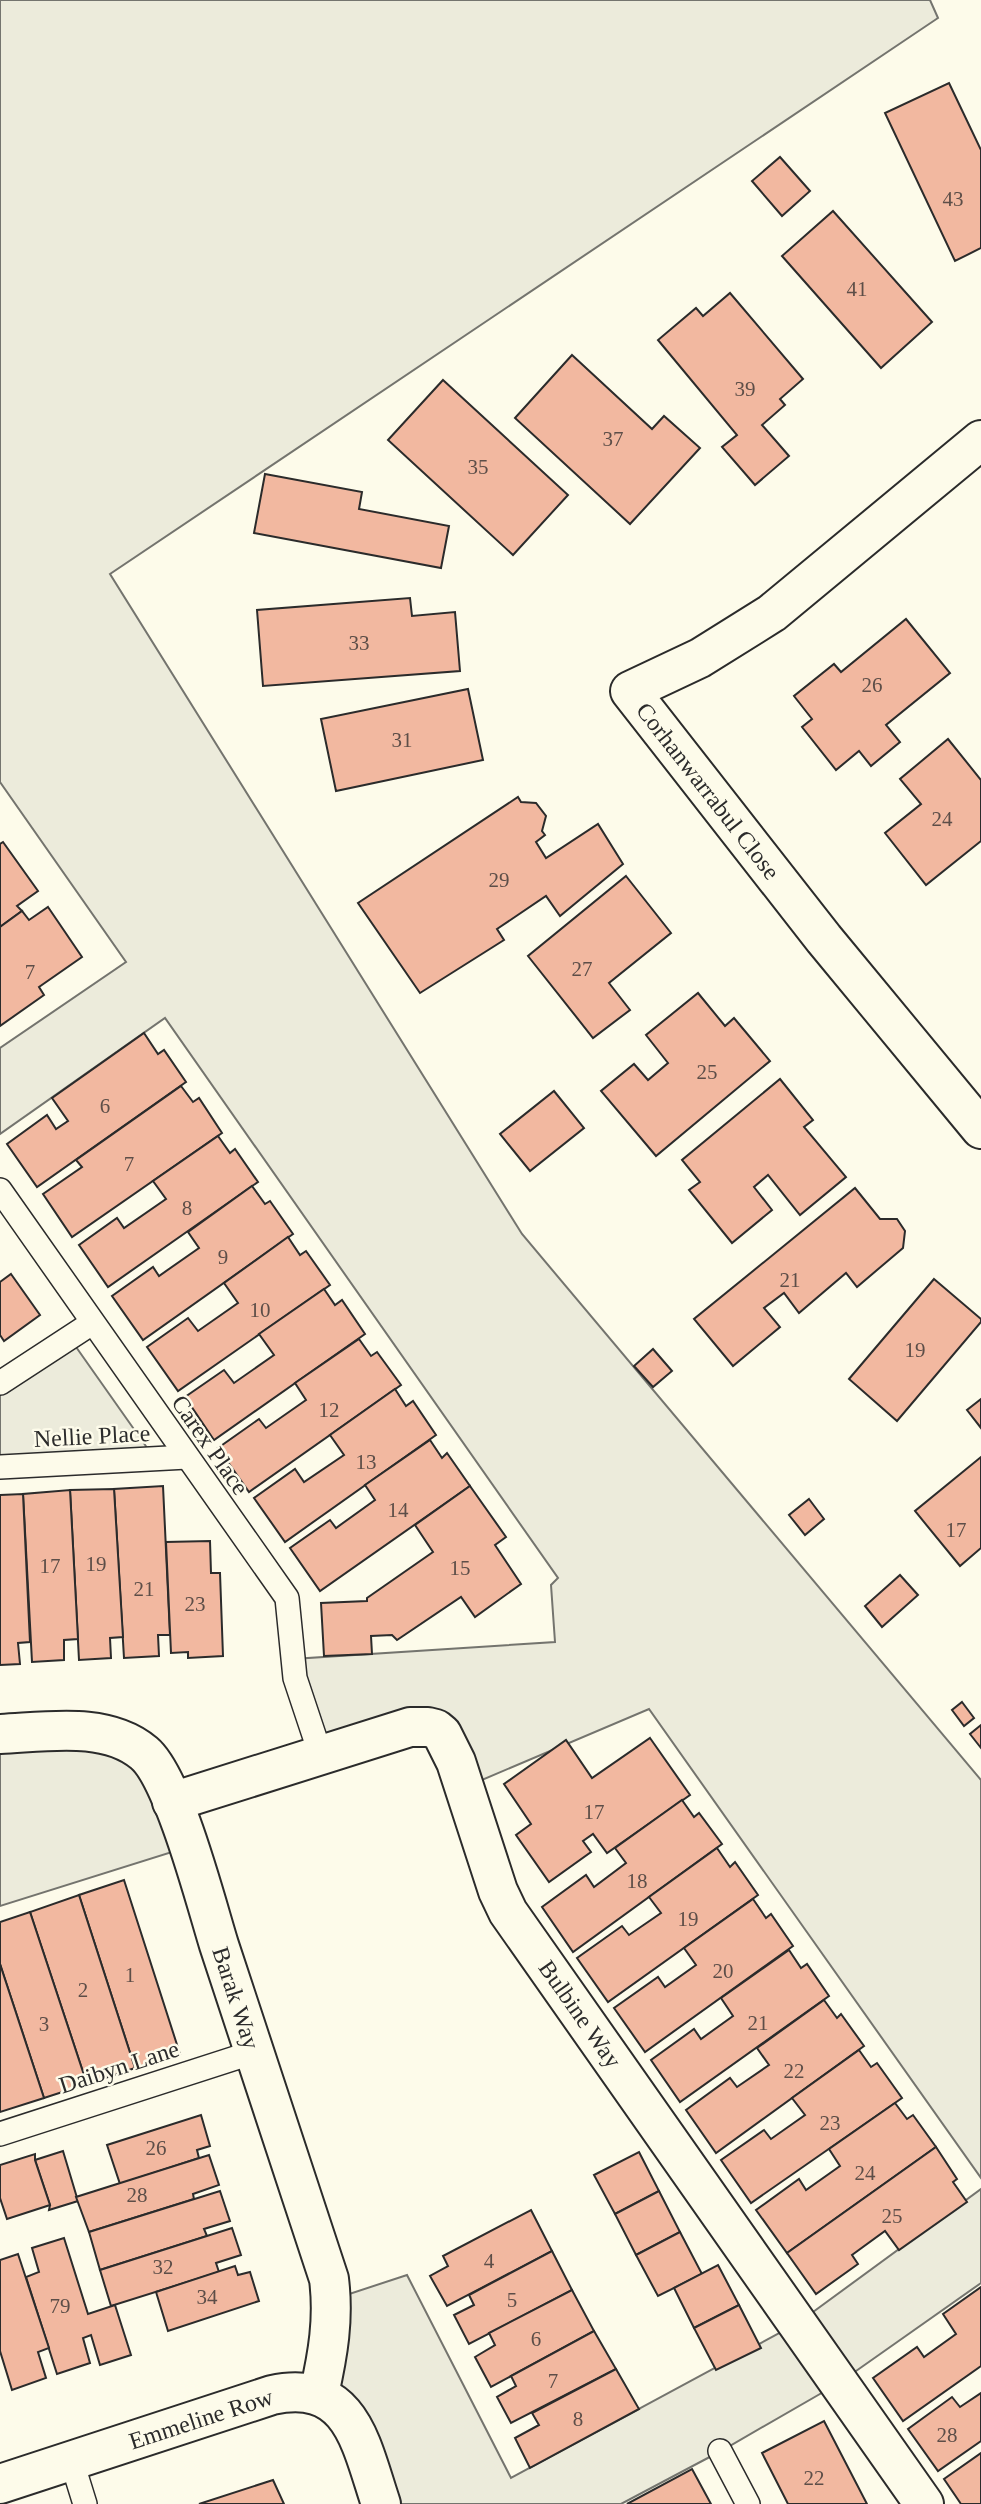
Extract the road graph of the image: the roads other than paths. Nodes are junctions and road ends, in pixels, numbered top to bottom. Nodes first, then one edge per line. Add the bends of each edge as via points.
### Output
1 (981, 440) edge
2 (981, 1129) edge
3 (0, 1190) edge
4 (92, 1323) junction
5 (0, 1382) edge
6 (187, 1457) junction
7 (0, 1467) edge
8 (0, 1734) edge
9 (320, 1754) junction
10 (172, 1801) junction
11 (254, 2052) junction
12 (0, 2134) edge
13 (319, 2394) junction
14 (720, 2451) dead end
15 (72, 2462) junction
16 (0, 2484) edge
17 (85, 2504) edge
18 (381, 2504) edge
19 (748, 2504) edge
20 (924, 2504) edge

1 - 2 street, Corhanwarrabul Close via 772,613 700,658 631,691 824,939
3 - 4 lane, Carex Place
4 - 5 lane
4 - 6 lane, Carex Place
6 - 7 lane, Nellie Place
6 - 9 lane, Carex Place via 287,1598 295,1678
8 - 10 street, Barak Way via 87,1732 127,1743 145,1754
9 - 10 street, Bulbine Way
9 - 20 street, Bulbine Way via 410,1727 428,1727 442,1734 508,1912
10 - 11 street, Barak Way
11 - 12 lane, Daibyn Lane
11 - 13 street, Barak Way via 329,2278 332,2322
13 - 15 street, Emmeline Row via 272,2395
13 - 18 street via 352,2424
14 - 19 lane
15 - 16 street, Emmeline Row
15 - 17 lane

